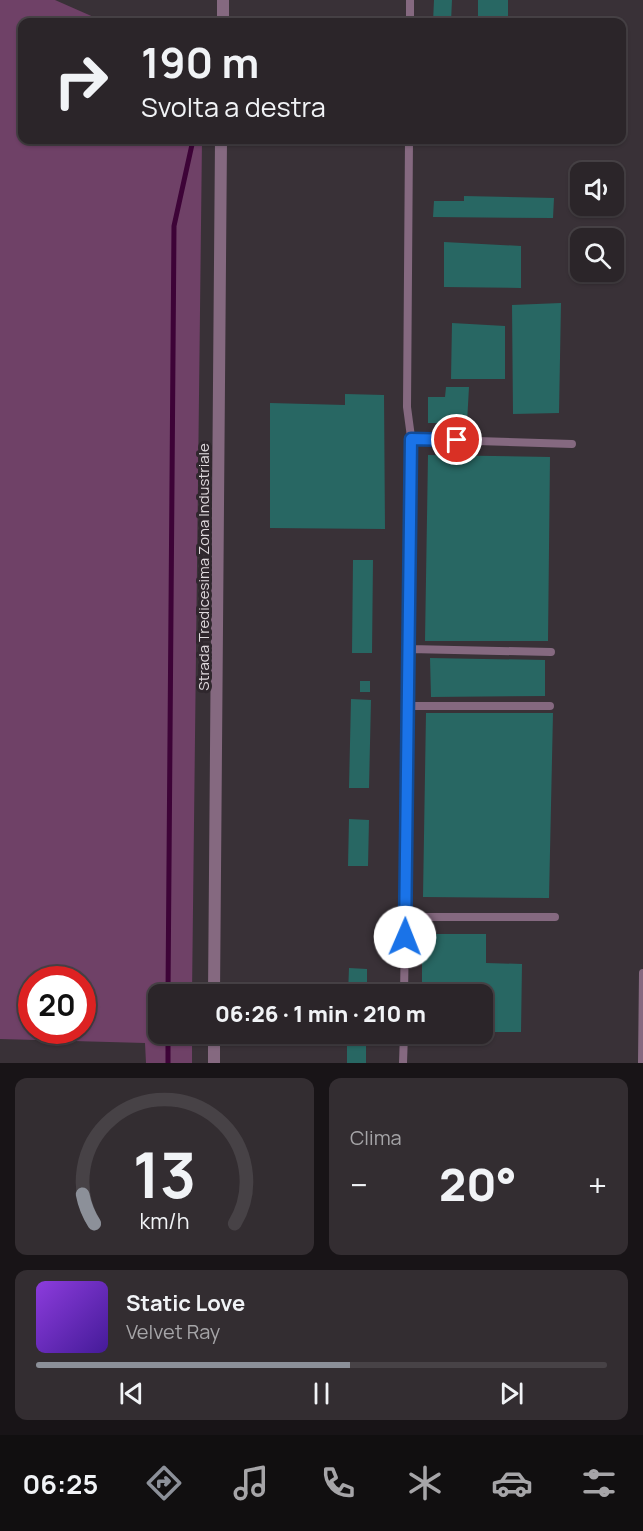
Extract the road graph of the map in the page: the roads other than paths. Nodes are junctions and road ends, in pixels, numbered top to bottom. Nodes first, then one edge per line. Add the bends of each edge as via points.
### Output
1 (223, 0) edge
2 (410, 0) edge
3 (223, 18) edge
4 (410, 18) edge
5 (221, 144) edge
6 (409, 144) edge
7 (411, 439) junction
8 (572, 444) dead end
9 (410, 649) junction
10 (551, 652) dead end
11 (409, 706) junction
12 (550, 706) dead end
13 (406, 917) junction
14 (555, 917) dead end
15 (643, 973) edge
16 (214, 984) edge
17 (404, 984) edge
18 (214, 1044) edge
19 (404, 1044) edge
20 (214, 1063) edge
21 (403, 1063) edge
22 (642, 1063) edge

1 - 3 street
2 - 4 lane
5 - 16 street, Strada Tredicesima Zona Industriale
6 - 7 lane via 407,407
7 - 8 lane
7 - 9 lane
9 - 10 lane
9 - 11 lane
11 - 12 lane
11 - 13 lane
13 - 14 lane
13 - 17 lane
15 - 22 lane
18 - 20 street
19 - 21 lane

